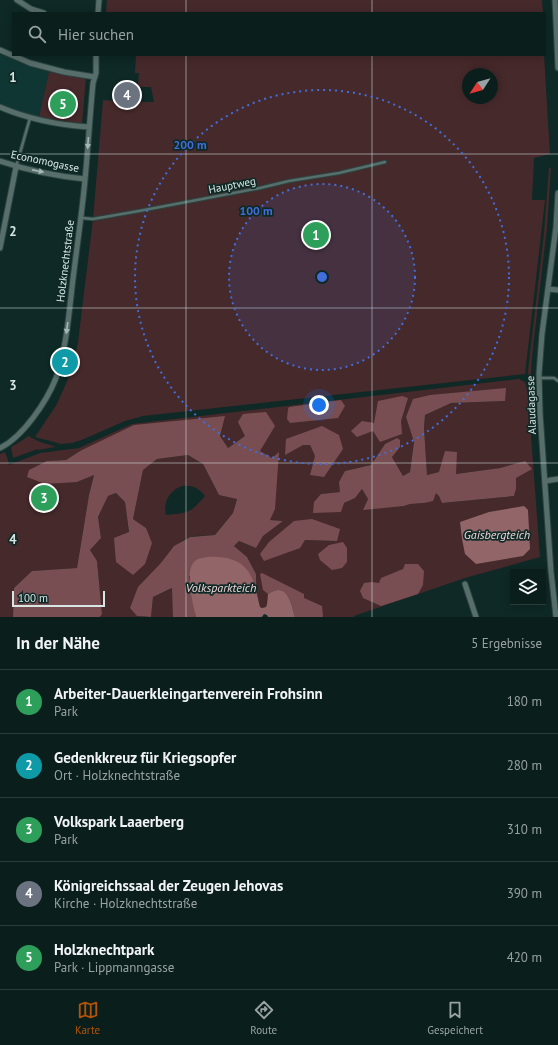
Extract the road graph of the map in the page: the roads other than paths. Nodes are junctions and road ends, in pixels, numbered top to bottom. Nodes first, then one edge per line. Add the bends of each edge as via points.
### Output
1 (17, 0) edge
2 (98, 0) edge
3 (556, 4) edge
4 (41, 12) edge
5 (98, 12) edge
6 (0, 50) edge
7 (12, 55) edge
8 (14, 56) edge
9 (96, 56) edge
10 (558, 68) edge
11 (95, 77) junction
12 (0, 107) edge
13 (31, 118) junction
14 (89, 127) junction
15 (0, 161) edge
16 (386, 162) dead end
17 (16, 167) junction
18 (85, 179) junction
19 (558, 193) edge
20 (81, 218) junction
21 (0, 248) edge
22 (548, 289) junction
23 (558, 290) edge
24 (539, 378) junction
25 (558, 381) edge
26 (0, 448) edge
27 (558, 479) edge
28 (544, 481) junction
29 (465, 584) dead end
30 (476, 617) edge
31 (556, 617) edge

1 - 4 street
2 - 5 street
3 - 10 street
6 - 7 street
8 - 11 street via 64,72
9 - 11 street, Holzknechtstraße
11 - 14 street, Holzknechtstraße
12 - 13 street
13 - 14 street
13 - 17 lane
14 -> 18 street, Holzknechtstraße
15 - 17 street, Economogasse
16 - 20 lane, Hauptweg via 132,212 93,219
17 -> 18 street, Economogasse
17 - 21 street
18 - 20 street, Holzknechtstraße
19 - 22 street, Alaudagasse
20 -> 26 street, Holzknechtstraße via 66,337 55,380 28,425
22 - 23 street
22 - 24 street, Alaudagasse
24 - 25 lane via 554,378
24 - 28 street, Alaudagasse
27 - 28 street
28 - 31 street, Alaudagasse
29 - 30 street

